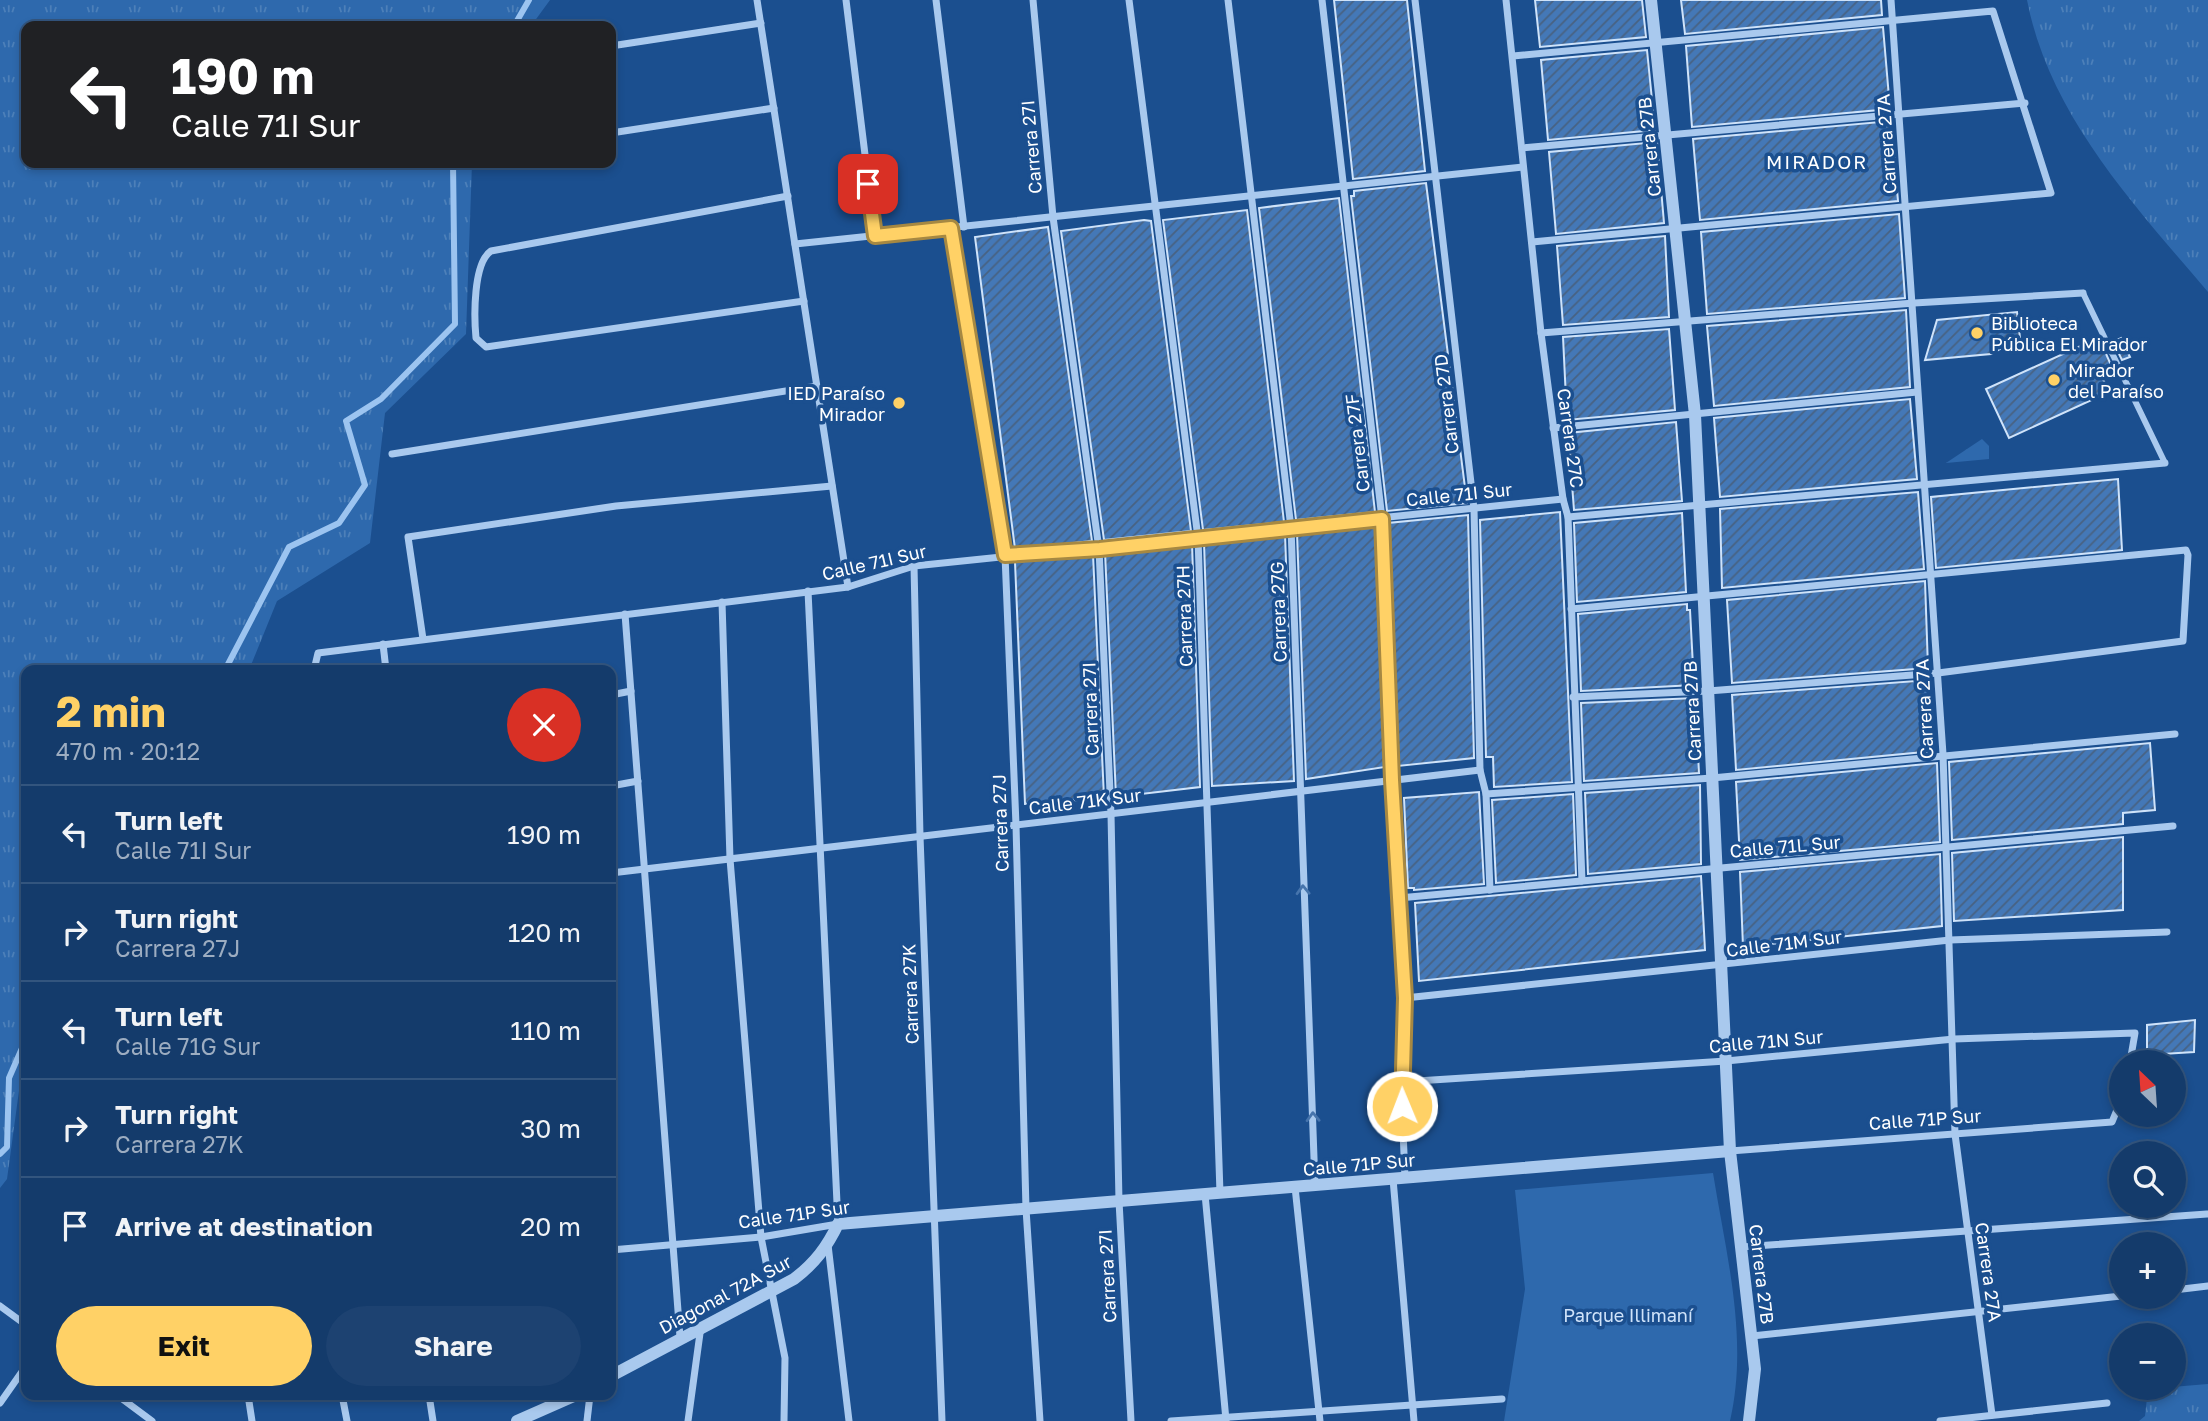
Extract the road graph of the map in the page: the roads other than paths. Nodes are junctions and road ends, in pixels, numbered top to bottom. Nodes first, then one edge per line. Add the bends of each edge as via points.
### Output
1 (757, 0) edge
2 (846, 0) edge
3 (936, 0) edge
4 (1034, 0) edge
5 (1129, 0) edge
6 (1228, 0) edge
7 (1322, 0) edge
8 (1415, 0) edge
9 (1506, 0) edge
10 (1651, 0) edge
11 (1891, 0) edge
12 (1893, 20) junction
13 (761, 23) junction
14 (1655, 41) junction
15 (616, 45) edge
16 (1513, 56) junction
17 (2025, 103) junction
18 (774, 108) junction
19 (1900, 113) junction
20 (616, 132) edge
21 (1665, 133) junction
22 (1522, 148) junction
23 (1523, 167) junction
24 (1435, 177) junction
25 (1342, 188) junction
26 (788, 196) junction
27 (1249, 197) junction
28 (1154, 206) junction
29 (1906, 206) junction
30 (1053, 217) junction
31 (964, 227) junction
32 (1675, 227) junction
33 (951, 228) junction
34 (875, 236) junction
35 (1532, 242) junction
36 (795, 244) junction
37 (2083, 293) joint
38 (804, 301) junction
39 (1914, 303) junction
40 (1685, 322) junction
41 (1541, 333) junction
42 (817, 386) junction
43 (1917, 392) junction
44 (1695, 415) junction
45 (1553, 429) junction
46 (393, 454) dead end
47 (2165, 463) joint
48 (1924, 485) junction
49 (832, 486) junction
50 (1563, 499) junction
51 (1699, 505) junction
52 (1474, 509) junction
53 (1568, 517) junction
54 (1382, 519) junction
55 (1291, 528) junction
56 (1198, 538) junction
57 (1100, 549) junction
58 (1005, 555) junction
59 (914, 566) junction
60 (1932, 574) junction
61 (848, 587) junction
62 (808, 591) junction
63 (1704, 597) junction
64 (722, 602) junction
65 (1571, 609) junction
66 (625, 614) junction
67 (423, 639) junction
68 (383, 644) junction
69 (315, 665) edge
70 (385, 665) edge
71 (1938, 673) junction
72 (631, 691) junction
73 (1708, 691) junction
74 (616, 694) edge
75 (1573, 697) junction
76 (2175, 734) dead end
77 (1943, 754) junction
78 (1480, 770) junction
79 (1712, 778) junction
80 (1392, 780) junction
81 (638, 781) junction
82 (616, 785) edge
83 (1578, 788) junction
84 (1299, 792) junction
85 (1486, 794) junction
86 (1206, 803) junction
87 (1111, 814) junction
88 (1016, 825) junction
89 (2173, 826) dead end
90 (920, 836) junction
91 (1945, 847) junction
92 (821, 848) junction
93 (730, 859) junction
94 (1717, 868) junction
95 (647, 869) junction
96 (616, 872) edge
97 (1582, 881) junction
98 (1490, 890) junction
99 (1399, 898) junction
100 (2167, 932) dead end
101 (1950, 940) junction
102 (1721, 967) junction
103 (1405, 998) junction
104 (1954, 1039) junction
105 (2132, 1050) edge
106 (1726, 1061) junction
107 (1401, 1082) junction
108 (2109, 1122) edge
109 (1955, 1134) junction
110 (1730, 1151) junction
111 (1399, 1178) junction
112 (1315, 1185) junction
113 (1295, 1187) junction
114 (1220, 1193) junction
115 (1205, 1194) junction
116 (1119, 1201) junction
117 (1026, 1209) junction
118 (2207, 1214) edge
119 (934, 1216) junction
120 (838, 1224) junction
121 (1968, 1231) junction
122 (761, 1237) junction
123 (828, 1245) junction
124 (672, 1246) junction
125 (1741, 1247) junction
126 (616, 1250) edge
127 (2208, 1286) edge
128 (2186, 1289) edge
129 (772, 1290) junction
130 (2109, 1297) edge
131 (0, 1306) edge
132 (1979, 1311) junction
133 (21, 1321) edge
134 (701, 1325) junction
135 (1752, 1336) junction
136 (680, 1337) junction
137 (21, 1373) edge
138 (616, 1373) edge
139 (1502, 1399) dead end
140 (124, 1400) edge
141 (249, 1400) edge
142 (343, 1400) edge
143 (430, 1400) edge
144 (565, 1400) edge
145 (589, 1400) edge
146 (0, 1403) edge
147 (2107, 1403) dead end
148 (1412, 1405) junction
149 (1319, 1411) junction
150 (1992, 1415) junction
151 (1225, 1419) edge
152 (152, 1421) edge
153 (252, 1421) edge
154 (347, 1421) edge
155 (433, 1421) edge
156 (517, 1421) edge
157 (587, 1421) edge
158 (688, 1421) edge
159 (784, 1421) edge
160 (849, 1421) edge
161 (942, 1421) edge
162 (1040, 1421) edge
163 (1131, 1421) edge
164 (1171, 1421) edge
165 (1320, 1421) edge
166 (1414, 1421) edge
167 (1749, 1421) edge
168 (1940, 1421) edge

1 - 13 street
2 - 34 street
3 - 31 street
4 - 30 street, Carrera 27I
5 - 28 street, Carrera 27H
6 - 27 street, Carrera 27G
7 - 25 street, Carrera 27F
8 - 24 street, Carrera 27D
9 - 16 street, Carrera 27C
10 - 14 street, Carrera 27B
11 - 12 street, Carrera 27A
12 - 14 street
12 - 17 street via 1993,11
12 - 19 street, Carrera 27A
13 - 15 street
13 - 18 street
14 - 16 street
14 - 21 street, Carrera 27B
16 - 22 street, Carrera 27C
17 - 19 street
17 - 29 street via 2051,193
18 - 20 street
18 - 26 street
19 - 21 street
19 - 29 street, Carrera 27A
21 - 22 street
21 - 32 street, Carrera 27B
22 - 23 street, Carrera 27C
23 - 24 street
23 - 35 street, Carrera 27C
24 - 25 street
24 - 52 street, Carrera 27D
25 - 27 street
25 - 54 street, Carrera 27F
26 - 36 street
26 - 38 street via 491,251 483,260 475,305 476,338 486,347
27 - 28 street
27 - 55 street, Carrera 27G
28 - 30 street
28 - 56 street, Carrera 27H
29 - 32 street
29 - 39 street, Carrera 27A
30 - 31 street
30 - 57 street, Carrera 27I
31 - 33 street
32 - 35 street
32 - 40 street, Carrera 27B
33 - 34 street
33 - 58 street, Carrera 27J
34 - 36 street
35 - 41 street, Carrera 27C
36 - 38 street
37 - 39 street
37 - 47 street
38 - 42 street
39 - 40 street
39 - 43 street, Carrera 27A
40 - 41 street
40 - 44 street, Carrera 27B
41 - 45 street, Carrera 27C
42 - 46 street
42 - 49 street
43 - 44 street
43 - 48 street, Carrera 27A
44 - 45 street
44 - 51 street, Carrera 27B
45 - 50 street, Carrera 27C
47 - 48 street
48 - 51 street
48 - 60 street, Carrera 27A
49 - 61 street
49 - 67 street via 616,506 408,537
50 - 52 street, Calle 71I Sur
50 - 53 street, Carrera 27C
51 - 53 street
51 - 63 street, Carrera 27B
52 - 54 street, Calle 71I Sur
52 - 78 street, Carrera 27D
53 - 65 street, Carrera 27C
54 - 55 street, Calle 71I Sur
54 - 80 street, Carrera 27F
55 - 56 street, Calle 71I Sur
55 - 84 street, Carrera 27G
56 - 57 street, Calle 71I Sur
56 - 86 street, Carrera 27H
57 - 58 street, Calle 71I Sur
57 - 87 street, Carrera 27I
58 - 59 street, Calle 71I Sur
58 - 88 street, Carrera 27J
59 - 61 street, Calle 71I Sur
59 - 90 street, Carrera 27K
60 - 63 street
60 - 71 street, Carrera 27A
60 - 71 street via 2186,550 2183,641
61 - 62 street, Calle 71I Sur
62 - 64 street, Calle 71I Sur
62 - 92 street
63 - 65 street
63 - 73 street, Carrera 27B
64 - 66 street, Calle 71I Sur
64 - 93 street
65 - 75 street, Carrera 27C
66 - 67 street, Calle 71I Sur
66 - 72 street
67 - 68 street, Calle 71I Sur
68 - 69 street, Calle 71I Sur via 318,653
68 - 70 street
71 - 73 street
71 - 77 street, Carrera 27A
72 - 74 street
72 - 81 street
73 - 75 street
73 - 79 street, Carrera 27B
75 - 83 street, Carrera 27C
76 - 77 street
77 - 79 street
77 - 91 street, Carrera 27A
78 - 80 street, Calle 71K Sur
78 - 85 street, Carrera 27D
79 - 83 street
79 - 94 street, Carrera 27B
80 - 84 street, Calle 71K Sur
80 - 99 street, Carrera 27F
81 - 82 street
81 - 95 street
83 - 85 street
83 - 97 street, Carrera 27C
84 - 86 street, Calle 71K Sur
112 -> 84 street, Carrera 27G
85 - 98 street, Carrera 27D
86 - 87 street, Calle 71K Sur
86 - 114 street, Carrera 27H
87 - 88 street, Calle 71K Sur
87 - 116 street, Carrera 27I
88 - 90 street, Calle 71K Sur
88 - 117 street, Carrera 27J
89 - 91 street, Calle 71L Sur
90 - 92 street, Calle 71K Sur
90 - 119 street, Carrera 27K
91 - 94 street, Calle 71L Sur
91 - 101 street, Carrera 27A
92 - 93 street, Calle 71K Sur
92 - 120 street
93 - 95 street, Calle 71K Sur
93 - 122 street
94 - 97 street, Calle 71L Sur
94 - 102 street, Carrera 27B
95 - 96 street, Calle 71K Sur
95 - 124 street
97 - 98 street, Calle 71L Sur
98 - 99 street, Calle 71L Sur
99 - 103 street, Carrera 27F
100 - 101 street, Calle 71M Sur
101 - 102 street, Calle 71M Sur
101 - 104 street, Carrera 27A
102 - 103 street, Calle 71M Sur
102 - 106 street, Carrera 27B
103 - 107 street, Carrera 27F
104 - 105 street, Calle 71N Sur via 2135,1032
104 - 106 street, Calle 71N Sur
104 - 109 street, Carrera 27A
106 - 107 street, Calle 71N Sur
106 - 110 street, Carrera 27B
107 - 111 street, Carrera 27F
108 - 109 street, Calle 71P Sur
109 - 110 street, Calle 71P Sur
109 - 121 street, Carrera 27A
110 - 111 street, Calle 71P Sur
110 - 125 street, Carrera 27B
111 - 112 street, Calle 71P Sur
111 - 148 street, Carrera 27F
112 - 113 street, Calle 71P Sur
113 - 114 street, Calle 71P Sur
113 - 149 street
114 - 115 street, Calle 71P Sur
115 - 116 street, Calle 71P Sur
115 - 151 street
116 - 117 street, Calle 71P Sur
116 - 163 street, Carrera 27I
117 - 119 street, Calle 71P Sur
117 - 162 street, Carrera 27J
118 - 121 street
119 - 120 street, Calle 71P Sur
119 - 161 street, Carrera 27K
120 - 122 street, Calle 71P Sur
120 - 123 street, Diagonal 72A Sur
121 - 125 street
121 - 132 street, Carrera 27A
122 - 124 street, Calle 71P Sur
122 - 129 street
123 - 129 street, Diagonal 72A Sur via 811,1266
123 - 160 street
124 - 126 street, Calle 71P Sur
124 - 136 street
125 - 135 street, Carrera 27B
127 - 128 street
129 - 134 street, Diagonal 72A Sur
129 - 159 street via 785,1358
130 - 132 street
131 - 133 street
132 - 135 street
132 - 150 street, Carrera 27A
134 - 136 street, Diagonal 72A Sur
134 - 158 street
135 - 167 street, Carrera 27B via 1755,1385
136 - 138 street, Diagonal 72A Sur
137 - 146 street
139 - 148 street
140 - 152 street
141 - 153 street
142 - 154 street
143 - 155 street
144 - 156 street
145 - 157 street
147 - 150 street
148 - 149 street
148 - 166 street, Carrera 27F
149 - 151 street
149 - 165 street
150 - 168 street
151 - 164 street

